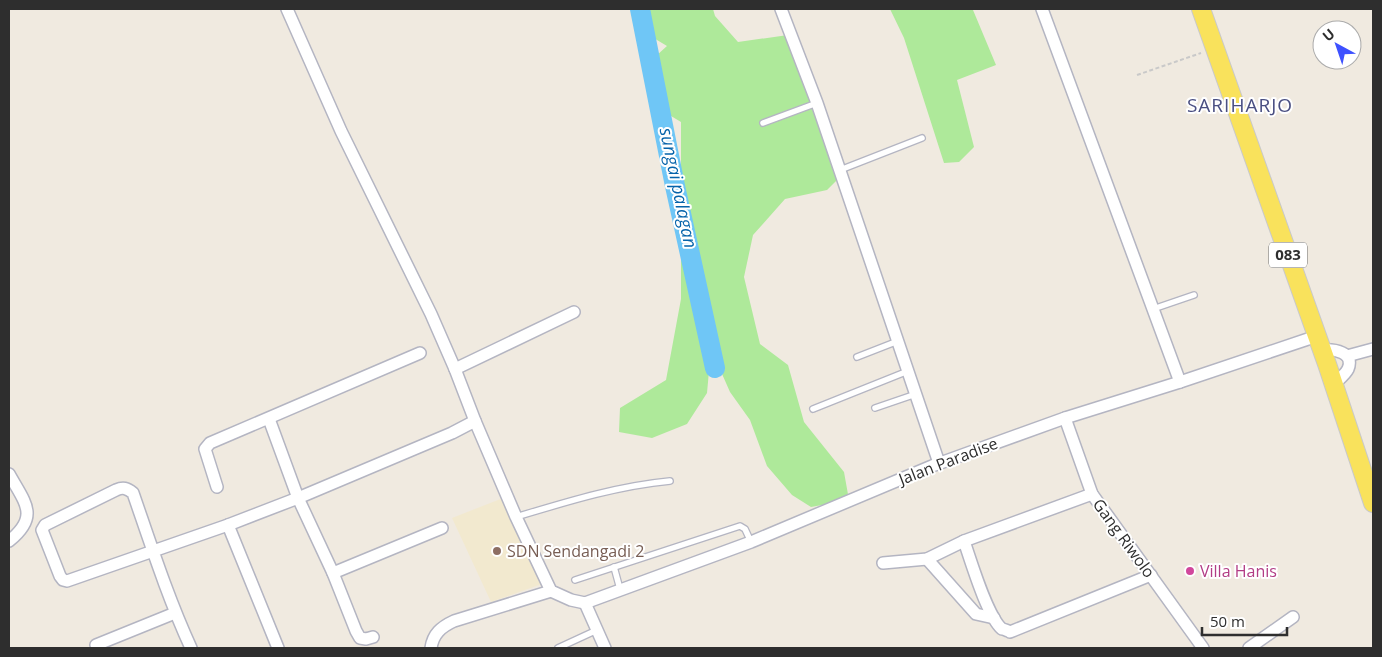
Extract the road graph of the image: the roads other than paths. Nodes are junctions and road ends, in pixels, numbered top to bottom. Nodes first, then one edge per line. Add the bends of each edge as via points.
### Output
1 (287, 9) edge
2 (781, 9) edge
3 (1042, 9) edge
4 (1201, 9) edge
5 (817, 103) junction
6 (763, 123) dead end
7 (922, 138) dead end
8 (840, 170) junction
9 (1194, 295) dead end
10 (1152, 309) junction
11 (574, 312) dead end
12 (898, 341) junction
13 (1319, 343) junction
14 (1373, 349) edge
15 (420, 353) dead end
16 (1347, 356) junction
17 (857, 358) dead end
18 (455, 368) junction
19 (908, 371) junction
20 (1180, 382) junction
21 (1334, 384) junction
22 (916, 394) junction
23 (875, 408) dead end
24 (813, 409) dead end
25 (1065, 418) junction
26 (269, 419) junction
27 (474, 421) junction
28 (939, 463) junction
29 (9, 474) edge
30 (670, 481) dead end
31 (217, 487) dead end
32 (1092, 494) junction
33 (1372, 495) edge
34 (298, 498) junction
35 (516, 517) junction
36 (228, 525) junction
37 (442, 528) dead end
38 (9, 540) edge
39 (964, 541) junction
40 (751, 542) junction
41 (154, 552) junction
42 (927, 559) junction
43 (883, 562) dead end
44 (614, 567) junction
45 (333, 573) junction
46 (1151, 576) junction
47 (574, 580) dead end
48 (620, 589) junction
49 (551, 591) junction
50 (585, 603) junction
51 (175, 614) junction
52 (1293, 617) dead end
53 (994, 618) junction
54 (597, 630) junction
55 (373, 637) dead end
56 (96, 645) dead end
57 (191, 648) edge
58 (278, 648) edge
59 (430, 648) edge
60 (558, 648) edge
61 (605, 648) edge
62 (1203, 648) edge
63 (1250, 648) edge

1 - 18 street via 341,131
2 - 5 street
3 - 10 street
4 - 13 main road, 083
5 - 6 lane
5 - 8 street
7 - 8 lane
8 - 12 street
9 - 10 lane
10 - 20 street
11 - 18 street
12 - 17 lane
12 - 19 street
13 - 16 street
13 - 20 street, Jalan Paradise
13 - 21 main road, 083
14 - 16 street
15 - 26 street
16 - 21 street via 1347,370
18 - 27 street
19 - 22 street
19 - 24 lane
20 - 25 street, Jalan Paradise
21 - 33 main road, 083
22 - 23 lane
22 - 28 street
25 - 28 street, Jalan Paradise
25 - 32 street, Gang Riwolo
26 - 31 street via 206,446
26 - 34 street
27 - 34 street
27 - 35 street
28 - 40 street, Jalan Paradise
29 - 38 street via 27,510 24,525
30 - 35 lane via 587,496
32 - 39 street
32 - 46 street, Gang Riwolo
34 - 36 street
34 - 45 street
35 - 49 street
36 - 41 street
36 - 58 street
37 - 45 street
39 - 42 street
39 - 53 street
40 - 44 lane via 740,526
40 - 48 street, Jalan Paradise
41 - 41 street via 68,581 60,576 42,530 45,525 116,490 128,489 133,493
41 - 51 street
42 - 43 street
42 - 53 street via 976,614
44 - 47 lane
44 - 48 lane
45 - 55 street via 360,638
46 - 53 street via 1010,632 1002,629
46 - 62 street, Gang Riwolo
48 - 50 street, Jalan Paradise
49 - 50 street
49 - 59 street via 454,620 435,634
50 - 54 street
51 - 56 street
51 - 57 street
52 - 63 street
54 - 60 lane
54 - 61 street

